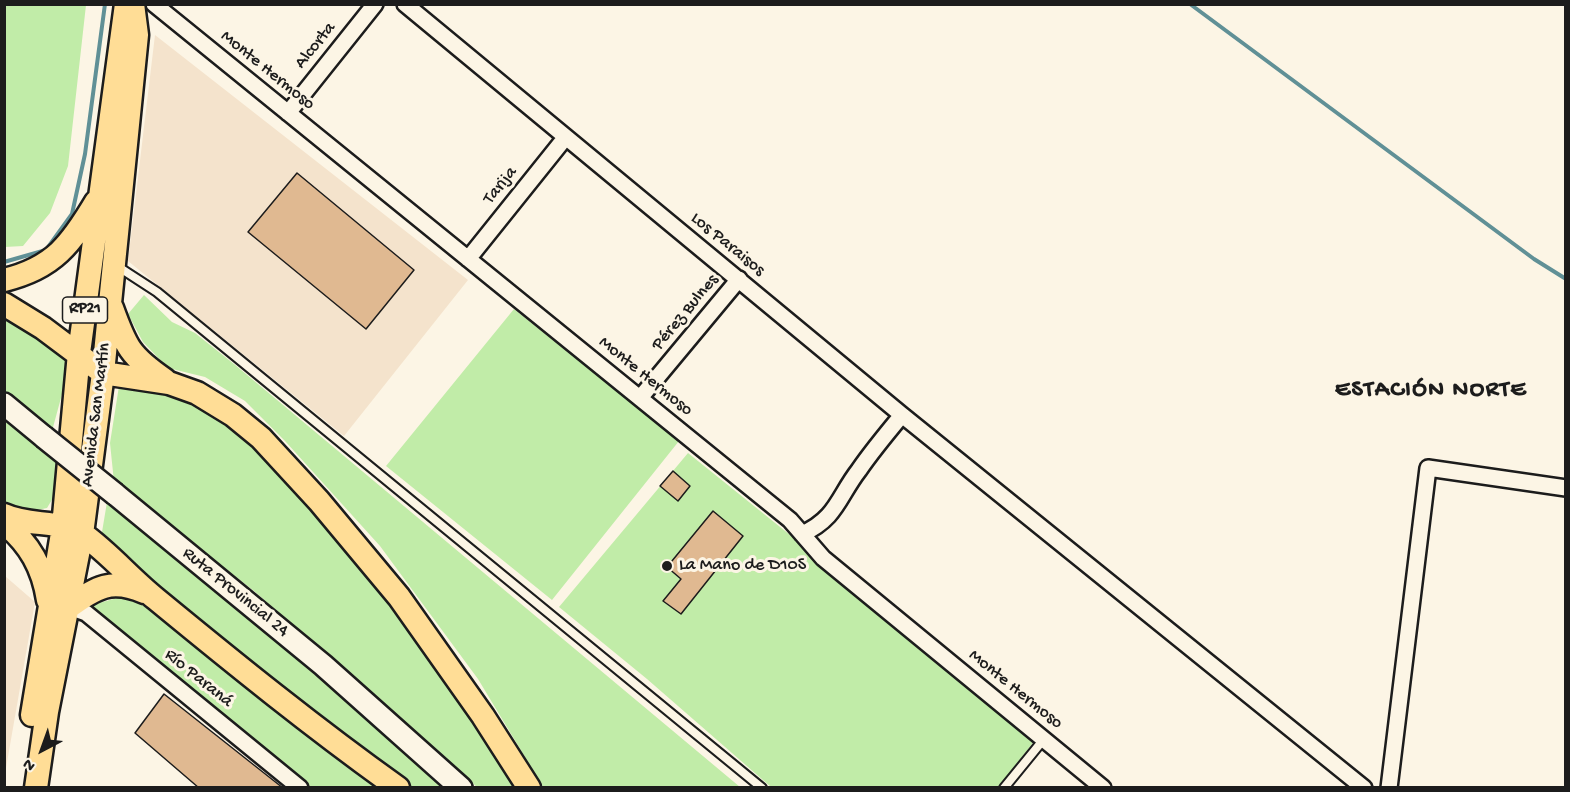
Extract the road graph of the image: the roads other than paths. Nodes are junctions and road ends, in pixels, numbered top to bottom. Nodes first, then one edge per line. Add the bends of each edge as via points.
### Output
1 (126, 4) edge
2 (133, 4) edge
3 (154, 4) edge
4 (375, 4) edge
5 (405, 4) edge
6 (288, 113) junction
7 (565, 138) junction
8 (101, 193) junction
9 (468, 259) junction
10 (113, 264) junction
11 (739, 279) junction
12 (4, 280) edge
13 (109, 300) junction
14 (4, 304) edge
15 (79, 353) junction
16 (103, 373) junction
17 (169, 383) junction
18 (640, 398) junction
19 (4, 404) edge
20 (902, 415) junction
21 (1566, 489) edge
22 (4, 515) edge
23 (4, 523) edge
24 (73, 530) junction
25 (802, 534) junction
26 (151, 595) junction
27 (59, 611) junction
28 (1044, 739) junction
29 (21, 788) edge
30 (36, 788) edge
31 (300, 788) edge
32 (398, 788) edge
33 (461, 788) edge
34 (529, 788) edge
35 (762, 788) edge
36 (1004, 788) edge
37 (1103, 788) edge
38 (1364, 788) edge
39 (1389, 788) edge

1 - 8 main road, Avenida San Martín / RP21
2 - 10 main road, Avenida San Martín / RP21 via 137,35
3 - 6 street, Monte Hermoso
4 - 6 street, Alcorta
5 - 7 street, Los Paraisos
6 - 9 street, Monte Hermoso
7 - 9 street, Tarija
7 - 11 street, Los Paraisos
8 - 12 main road via 58,256 28,274
8 - 15 main road, Avenida San Martín / RP21
9 - 18 street, Monte Hermoso
10 - 13 main road, Avenida San Martín / RP21
10 - 35 lane via 166,300
11 - 18 street, Pérez Bulnes
11 - 20 street, Los Paraisos
13 - 16 main road, Avenida San Martín / RP21
13 - 17 main road via 126,345 146,367
14 - 15 main road
15 - 16 main road
15 - 24 main road, Avenida San Martín / RP21
16 - 17 main road
16 - 24 main road, Avenida San Martín / RP21
17 - 34 main road via 197,393 233,415 261,438 319,501 399,597
18 - 25 street, Monte Hermoso via 790,520
19 - 33 main road, Ruta Provincial 24, bridge via 323,665
20 - 25 street via 857,472 828,519
20 - 38 street, Los Paraisos
21 - 39 street via 1428,468
22 - 24 main road
23 - 27 main road via 35,555 45,586
24 - 26 main road
24 - 27 main road, Avenida San Martín / RP21
25 - 28 street, Monte Hermoso via 823,558
26 - 27 main road via 128,585 107,585
26 - 32 main road via 334,742
27 - 29 main road, Avenida San Martín / RP21
27 - 30 main road, Avenida San Martín / RP21
27 - 31 street, Río Paraná via 86,613
28 - 36 lane
28 - 37 street, Monte Hermoso

